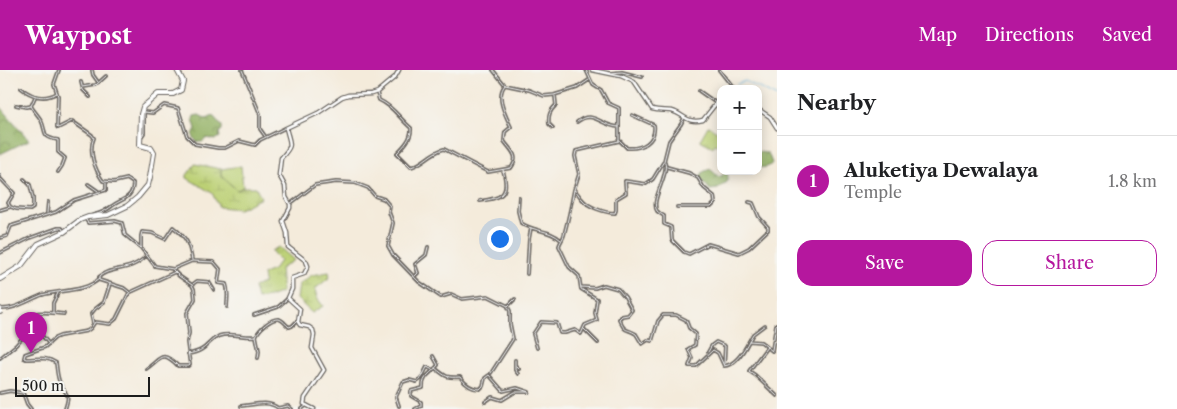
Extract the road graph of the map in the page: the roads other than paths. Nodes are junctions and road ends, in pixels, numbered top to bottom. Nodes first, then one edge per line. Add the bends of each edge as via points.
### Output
1 (59, 70) edge
2 (92, 70) edge
3 (177, 70) edge
4 (242, 70) edge
5 (399, 70) edge
6 (493, 70) edge
7 (586, 70) edge
8 (592, 70) edge
9 (719, 70) edge
10 (605, 73) junction
11 (106, 76) dead end
12 (642, 77) dead end
13 (590, 79) junction
14 (82, 82) dead end
15 (98, 83) junction
16 (731, 85) edge
17 (505, 86) junction
18 (21, 88) dead end
19 (83, 88) junction
20 (699, 91) dead end
21 (58, 92) junction
22 (377, 92) junction
23 (554, 95) junction
24 (35, 96) junction
25 (90, 97) dead end
26 (716, 103) joint
27 (16, 105) dead end
28 (31, 106) junction
29 (762, 112) edge
30 (632, 115) dead end
31 (684, 118) junction
32 (577, 122) dead end
33 (620, 126) junction
34 (286, 128) junction
35 (553, 128) dead end
36 (777, 128) edge
37 (265, 137) junction
38 (140, 139) junction
39 (620, 141) junction
40 (664, 161) junction
41 (666, 167) junction
42 (503, 170) junction
43 (58, 172) dead end
44 (0, 175) edge
45 (24, 179) dead end
46 (106, 183) junction
47 (88, 184) dead end
48 (574, 190) junction
49 (99, 191) junction
50 (519, 197) dead end
51 (480, 201) dead end
52 (48, 202) dead end
53 (749, 202) dead end
54 (290, 204) junction
55 (11, 207) junction
56 (677, 207) dead end
57 (0, 210) edge
58 (47, 214) junction
59 (85, 218) junction
60 (531, 228) junction
61 (64, 232) junction
62 (0, 238) edge
63 (561, 241) junction
64 (428, 247) dead end
65 (141, 248) junction
66 (0, 253) edge
67 (146, 256) junction
68 (192, 261) junction
69 (173, 269) junction
70 (175, 272) junction
71 (527, 274) dead end
72 (414, 276) junction
73 (0, 278) edge
74 (99, 279) junction
75 (110, 284) junction
76 (192, 285) junction
77 (580, 287) junction
78 (214, 290) dead end
79 (59, 292) junction
80 (130, 293) junction
81 (288, 298) junction
82 (515, 299) dead end
83 (508, 306) junction
84 (227, 307) dead end
85 (0, 310) edge
86 (53, 314) junction
87 (64, 314) dead end
88 (254, 315) dead end
89 (298, 320) junction
90 (94, 324) junction
91 (777, 324) edge
92 (765, 325) dead end
93 (30, 328) junction
94 (584, 328) junction
95 (256, 336) junction
96 (749, 341) junction
97 (598, 343) dead end
98 (49, 344) junction
99 (767, 347) junction
100 (537, 348) dead end
101 (188, 354) junction
102 (708, 355) junction
103 (434, 356) dead end
104 (0, 358) edge
105 (258, 358) dead end
106 (515, 360) dead end
107 (515, 365) junction
108 (724, 366) junction
109 (146, 369) dead end
110 (435, 369) junction
111 (519, 369) dead end
112 (491, 373) dead end
113 (518, 374) dead end
114 (0, 393) edge
115 (777, 396) edge
116 (486, 402) dead end
117 (241, 406) dead end
118 (307, 406) junction
119 (398, 406) dead end
120 (31, 409) edge
121 (65, 409) edge
122 (292, 409) edge
123 (302, 409) edge
124 (314, 409) edge
125 (415, 409) edge

1 - 21 street via 54,84
2 - 15 street
3 - 38 main road via 183,81 181,90 173,94 158,94 145,105 141,114
4 - 37 street via 260,114 260,129
5 - 22 street
6 - 17 street
7 - 13 street
8 - 10 street
9 - 16 street
10 - 12 street via 622,72
10 - 31 street via 634,82 652,109 674,111
11 - 15 street
13 - 23 street via 577,88
13 - 33 street via 608,103 619,108
14 - 19 street
15 - 19 street
17 - 23 street via 544,96
17 - 42 street via 501,94 503,109 511,128 505,132 504,141 514,152 515,159 511,168
18 - 24 street
19 - 25 street
20 - 26 street
21 - 24 street via 48,97
21 - 46 street via 57,127 72,121 91,133 94,138 93,165
22 - 34 street via 342,97
22 - 42 street via 379,100 411,128 408,141 397,153 410,168 444,149 488,172
23 - 35 street via 556,105 548,118
24 - 28 street
26 - 31 street via 703,120
27 - 28 street
28 - 43 street via 45,135 58,140 58,152 65,158
29 - 36 street
30 - 39 street via 654,125 652,139 638,148 627,148
31 - 40 street via 669,141
32 - 33 street via 584,116 590,116 606,124
33 - 39 street
34 - 37 street
34 - 54 street via 290,148 281,158 279,175
37 - 38 street via 254,146 239,142 225,148 195,144 187,136 178,108 164,105 152,113 144,112 144,132
38 - 59 main road via 141,146 151,148 154,153 150,177 142,193 129,205 108,215
39 - 48 street via 576,151 579,174
40 - 41 street
40 - 48 street via 646,184 625,182 626,192 616,199 615,212 596,210
41 - 53 street via 656,207 664,216 664,224 671,227 672,240 684,252 689,254 708,244 739,253 749,248 768,227 753,203
41 - 56 street via 698,178 714,196 715,203 711,207
42 - 51 street via 506,186 502,195
44 - 55 street via 14,192 8,203
45 - 55 street via 30,185 33,208
46 - 49 street via 106,190
46 - 59 street via 126,179 134,186 125,199 106,211
47 - 49 street
48 - 63 street
49 - 58 street
50 - 60 street via 521,223
52 - 58 street
54 - 72 street via 315,185 355,183 368,188 390,206 393,223 388,246
54 - 81 street via 284,221 288,247 308,266 304,274 292,278
55 - 57 street
58 - 62 street via 10,226 8,236
59 - 61 main road
59 - 65 street via 88,223 120,221 125,235
60 - 63 street via 552,233
60 - 71 street
61 - 66 street via 62,228 53,230
61 - 73 main road via 38,244 21,266
63 - 77 street via 559,246 569,267 579,276
64 - 72 street via 426,254 415,264 418,273
65 - 67 street
65 - 68 street via 142,232 165,239 173,227 185,238 191,249
67 - 69 street via 155,266
67 - 74 street via 128,268 104,273
68 - 69 street
68 - 84 street via 216,264 220,270 218,283 226,284 229,293
69 - 70 street
70 - 76 street
70 - 80 street
72 - 83 street via 440,297 451,294 462,299 488,296
74 - 75 street
74 - 79 street via 95,283
75 - 80 street
75 - 90 street via 104,302 91,314
76 - 78 street via 197,281 209,282
76 - 101 street via 195,296 187,313
77 - 94 street via 598,302 597,320
77 - 102 street via 604,285 618,289 632,310 620,319 623,328 636,334 642,344 652,341 662,316 676,315 686,320 696,334 695,345 688,349 692,358 688,365 696,366
79 - 85 street
79 - 86 street via 53,303
80 - 90 street via 114,322 108,325 98,321
81 - 88 street via 278,307
81 - 89 street via 300,309
82 - 83 street
83 - 112 street via 513,339
86 - 87 street
86 - 93 street via 36,312 24,318 22,323
89 - 95 street via 289,327 276,320 262,326
89 - 118 street via 300,325 313,330 312,348 324,370 305,398
90 - 98 street via 87,331 54,338
91 - 99 street via 772,351
92 - 96 street
93 - 98 street via 39,332
93 - 104 street
94 - 97 street
94 - 100 street via 581,334 575,330 560,333 557,323 541,322 533,334
95 - 101 street via 222,335 204,349
95 - 105 street
96 - 99 street via 760,342
96 - 108 street via 742,353 730,365
98 - 121 street via 24,356 26,359 49,359 56,363 59,382 67,393
99 - 115 street via 749,371
101 - 109 street via 188,366 178,366 164,356
102 - 108 street via 715,350
102 - 108 street via 716,342 725,346
103 - 110 street via 438,365
106 - 107 street
107 - 111 street
107 - 113 street
110 - 116 street via 444,376 460,377 474,389 480,389 489,375 503,391 517,388 529,391 515,392 502,400 492,398
110 - 119 street via 427,367 417,382 403,382 396,397
110 - 125 street via 428,374 423,388 411,391 411,396 421,402 421,406
114 - 120 street via 23,394
117 - 122 street via 266,403
118 - 123 street
118 - 124 street

